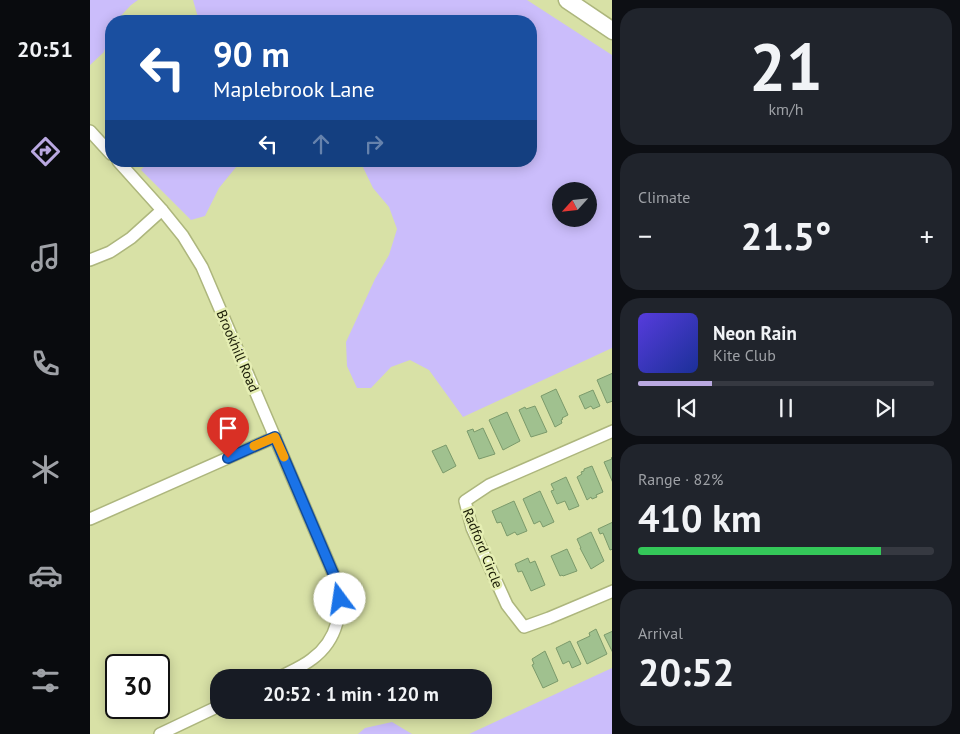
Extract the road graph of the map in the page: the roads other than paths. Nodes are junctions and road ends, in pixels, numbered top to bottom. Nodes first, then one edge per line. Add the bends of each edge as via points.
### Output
1 (567, 0) edge
2 (612, 31) edge
3 (90, 131) edge
4 (105, 147) edge
5 (123, 167) edge
6 (162, 210) junction
7 (90, 260) edge
8 (612, 431) edge
9 (275, 437) junction
10 (90, 519) edge
11 (612, 591) edge
12 (296, 669) edge
13 (210, 710) edge
14 (160, 734) edge

1 - 2 street
3 - 4 street
5 - 6 street, Brookhill Road
6 - 7 street via 131,238
6 - 9 street, Brookhill Road via 202,267
8 - 11 street, Radford Circle via 489,485 464,501 472,528 506,605 524,627
9 - 10 street
9 - 12 street, Brookhill Road via 339,589 339,618 332,637 319,654
13 - 14 street

